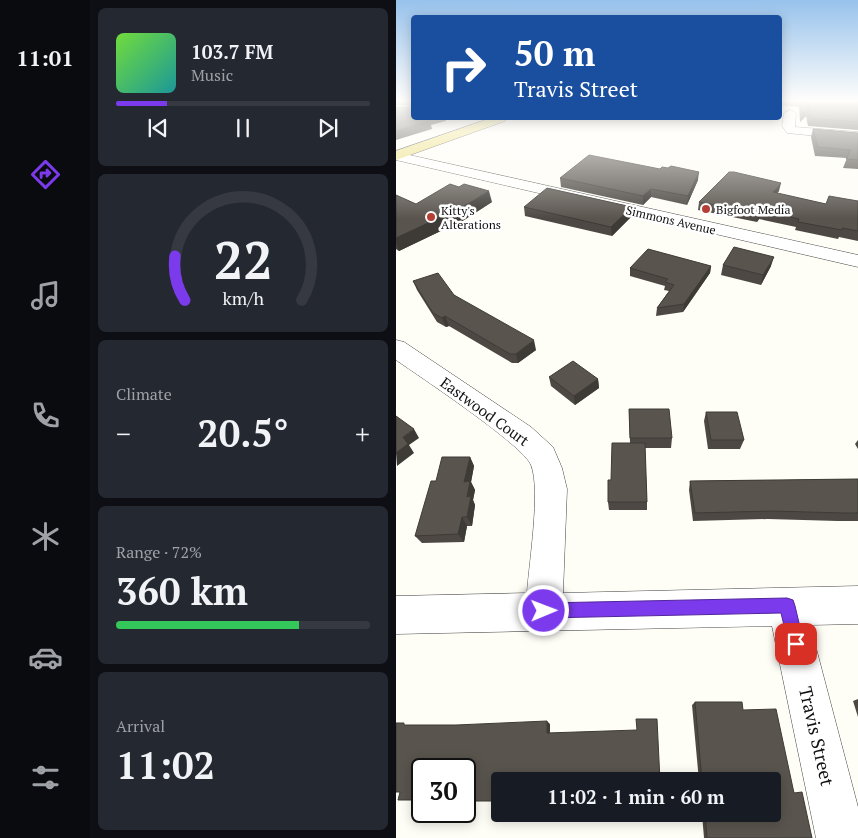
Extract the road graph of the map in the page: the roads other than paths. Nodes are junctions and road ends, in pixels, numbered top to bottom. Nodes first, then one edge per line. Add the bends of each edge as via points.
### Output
1 (440, 140) edge
2 (396, 156) edge
3 (858, 261) edge
4 (396, 348) edge
5 (858, 605) edge
6 (787, 606) junction
7 (544, 611) junction
8 (396, 615) edge
9 (841, 838) edge

1 - 2 main road
2 - 3 street, Simmons Avenue
4 - 7 street, Eastwood Court via 521,435 542,456 548,468 550,489
5 - 6 street
6 - 7 street
6 - 9 street, Travis Street
7 - 8 street

